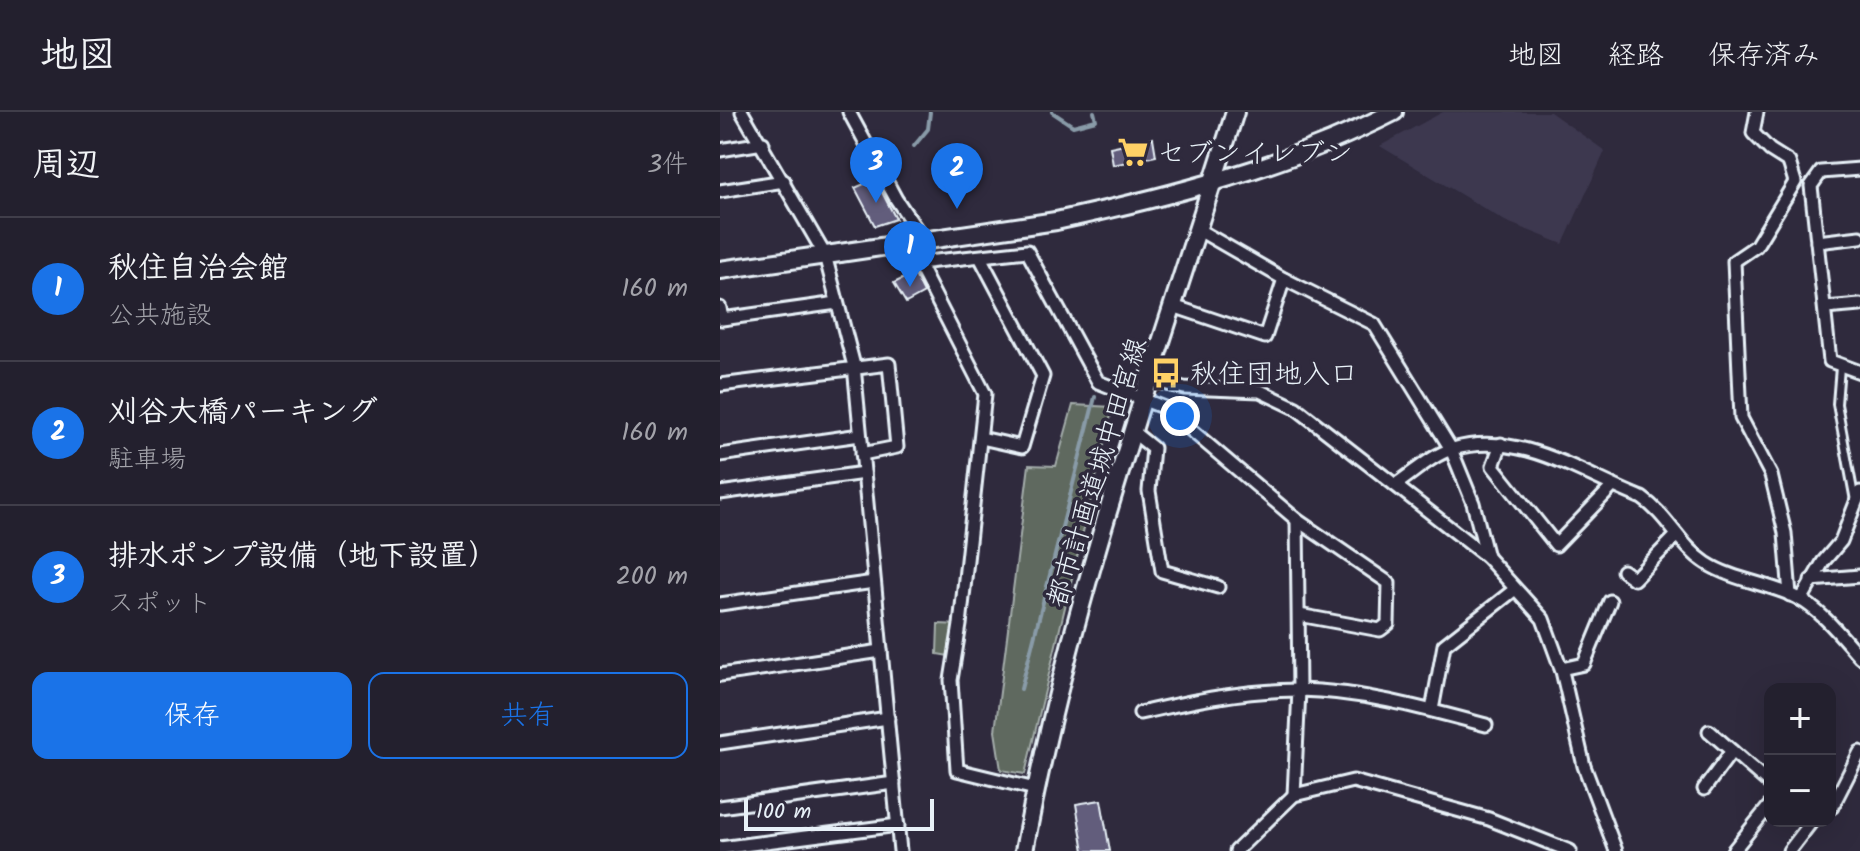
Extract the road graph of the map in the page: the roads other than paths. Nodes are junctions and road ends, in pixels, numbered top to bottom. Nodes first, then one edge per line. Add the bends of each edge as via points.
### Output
1 (742, 112) edge
2 (849, 112) edge
3 (1235, 112) edge
4 (1394, 112) edge
5 (1757, 112) edge
6 (763, 143) junction
7 (720, 150) edge
8 (1860, 169) edge
9 (784, 181) junction
10 (1213, 182) junction
11 (720, 191) edge
12 (1197, 229) junction
13 (1860, 237) edge
14 (1817, 242) junction
15 (832, 254) junction
16 (980, 257) junction
17 (918, 263) junction
18 (720, 270) edge
19 (1284, 279) junction
20 (837, 303) junction
21 (1860, 305) edge
22 (1173, 306) junction
23 (720, 308) edge
24 (1825, 308) junction
25 (854, 366) junction
26 (1840, 367) junction
27 (1860, 372) edge
28 (1149, 380) junction
29 (720, 385) edge
30 (1143, 400) junction
31 (1133, 432) junction
32 (860, 435) junction
33 (981, 438) junction
34 (1501, 444) junction
35 (1451, 449) junction
36 (862, 454) junction
37 (720, 455) edge
38 (864, 473) junction
39 (1395, 485) junction
40 (1613, 486) junction
41 (720, 493) edge
42 (1857, 504) edge
43 (1297, 520) junction
44 (1677, 535) junction
45 (1487, 557) junction
46 (1623, 571) dead end
47 (1860, 576) edge
48 (1811, 580) junction
49 (874, 582) junction
50 (1218, 587) dead end
51 (1514, 590) junction
52 (1795, 597) junction
53 (1610, 601) dead end
54 (720, 604) edge
55 (1299, 615) junction
56 (1855, 645) edge
57 (881, 651) junction
58 (1860, 657) edge
59 (1561, 669) junction
60 (720, 675) edge
61 (1299, 690) junction
62 (1432, 710) junction
63 (1140, 713) dead end
64 (888, 718) junction
65 (1486, 725) dead end
66 (1709, 731) dead end
67 (720, 743) edge
68 (1732, 751) junction
69 (1860, 752) edge
70 (1764, 779) edge
71 (894, 783) junction
72 (1035, 789) junction
73 (1704, 789) dead end
74 (1294, 795) junction
75 (1836, 799) edge
76 (720, 807) edge
77 (1764, 812) edge
78 (898, 825) junction
79 (1807, 827) edge
80 (720, 848) edge
81 (900, 851) edge
82 (1024, 851) edge
83 (1236, 851) edge
84 (1570, 851) edge
85 (1616, 851) edge
86 (1733, 851) edge
87 (1789, 851) edge

1 - 6 street
2 - 17 street via 917,230
3 - 10 street, 都市計画道城中田宮線
4 - 10 street via 1292,156
5 - 52 street via 1753,133 1789,162 1795,182 1756,246 1734,261 1741,418 1771,475
6 - 7 street
6 - 9 street
8 - 14 street via 1821,172 1811,186
9 - 11 street
9 - 15 street
10 - 12 street, 都市計画道城中田宮線
10 - 15 street, bridge via 1056,221
12 - 19 street
12 - 22 street, 都市計画道城中田宮線
13 - 14 street
14 - 24 street
15 - 18 street
15 - 20 street
16 - 17 street
16 - 30 street via 1027,251 1098,382
16 - 33 street via 1043,376 1022,447
17 - 33 street via 985,394
19 - 22 street via 1265,337
19 - 35 street via 1374,324
20 - 23 street via 722,319
20 - 25 street
21 - 24 street
22 - 28 street, 都市計画道城中田宮線
24 - 26 street via 1830,361
25 - 29 street
25 - 32 street
25 - 36 street via 889,364 897,447
26 - 27 street
26 - 42 lane via 1837,404
28 - 30 street, 都市計画道城中田宮線
28 - 39 street via 1184,388 1260,391 1296,408
30 - 31 street, 都市計画道城中田宮線
30 - 43 street via 1165,408
31 - 50 street via 1153,448 1149,491 1162,571
31 - 72 street, 都市計画道城中田宮線
32 - 36 street
32 - 37 street
33 - 72 street via 951,680 957,770
34 - 35 street
34 - 40 street via 1538,451
34 - 40 street via 1493,466 1556,545
35 - 39 street
35 - 45 street
36 - 38 street
38 - 41 street
38 - 49 street
39 - 45 street
40 - 44 street via 1657,508
42 - 48 street via 1841,541
43 - 55 street
43 - 55 street via 1389,583 1388,624 1380,630
44 - 46 street via 1634,579
44 - 52 street via 1706,563
45 - 51 street
47 - 48 street
48 - 52 street
49 - 54 street
49 - 57 street
51 - 59 street via 1543,619
51 - 62 street via 1444,645
52 - 56 street
53 - 59 street via 1584,664
55 - 61 street
56 - 58 street
57 - 60 street
57 - 64 street
59 - 85 street via 1584,766
61 - 62 street
61 - 63 street via 1213,696
61 - 74 street
62 - 65 street
64 - 67 street
64 - 71 street
66 - 68 street
68 - 70 street
68 - 73 street
69 - 75 street
71 - 76 street
71 - 78 street
72 - 82 street, 都市計画道城中田宮線
74 - 83 street
74 - 84 street via 1353,781 1489,819
77 - 86 street
78 - 80 street
78 - 81 street
79 - 87 street

